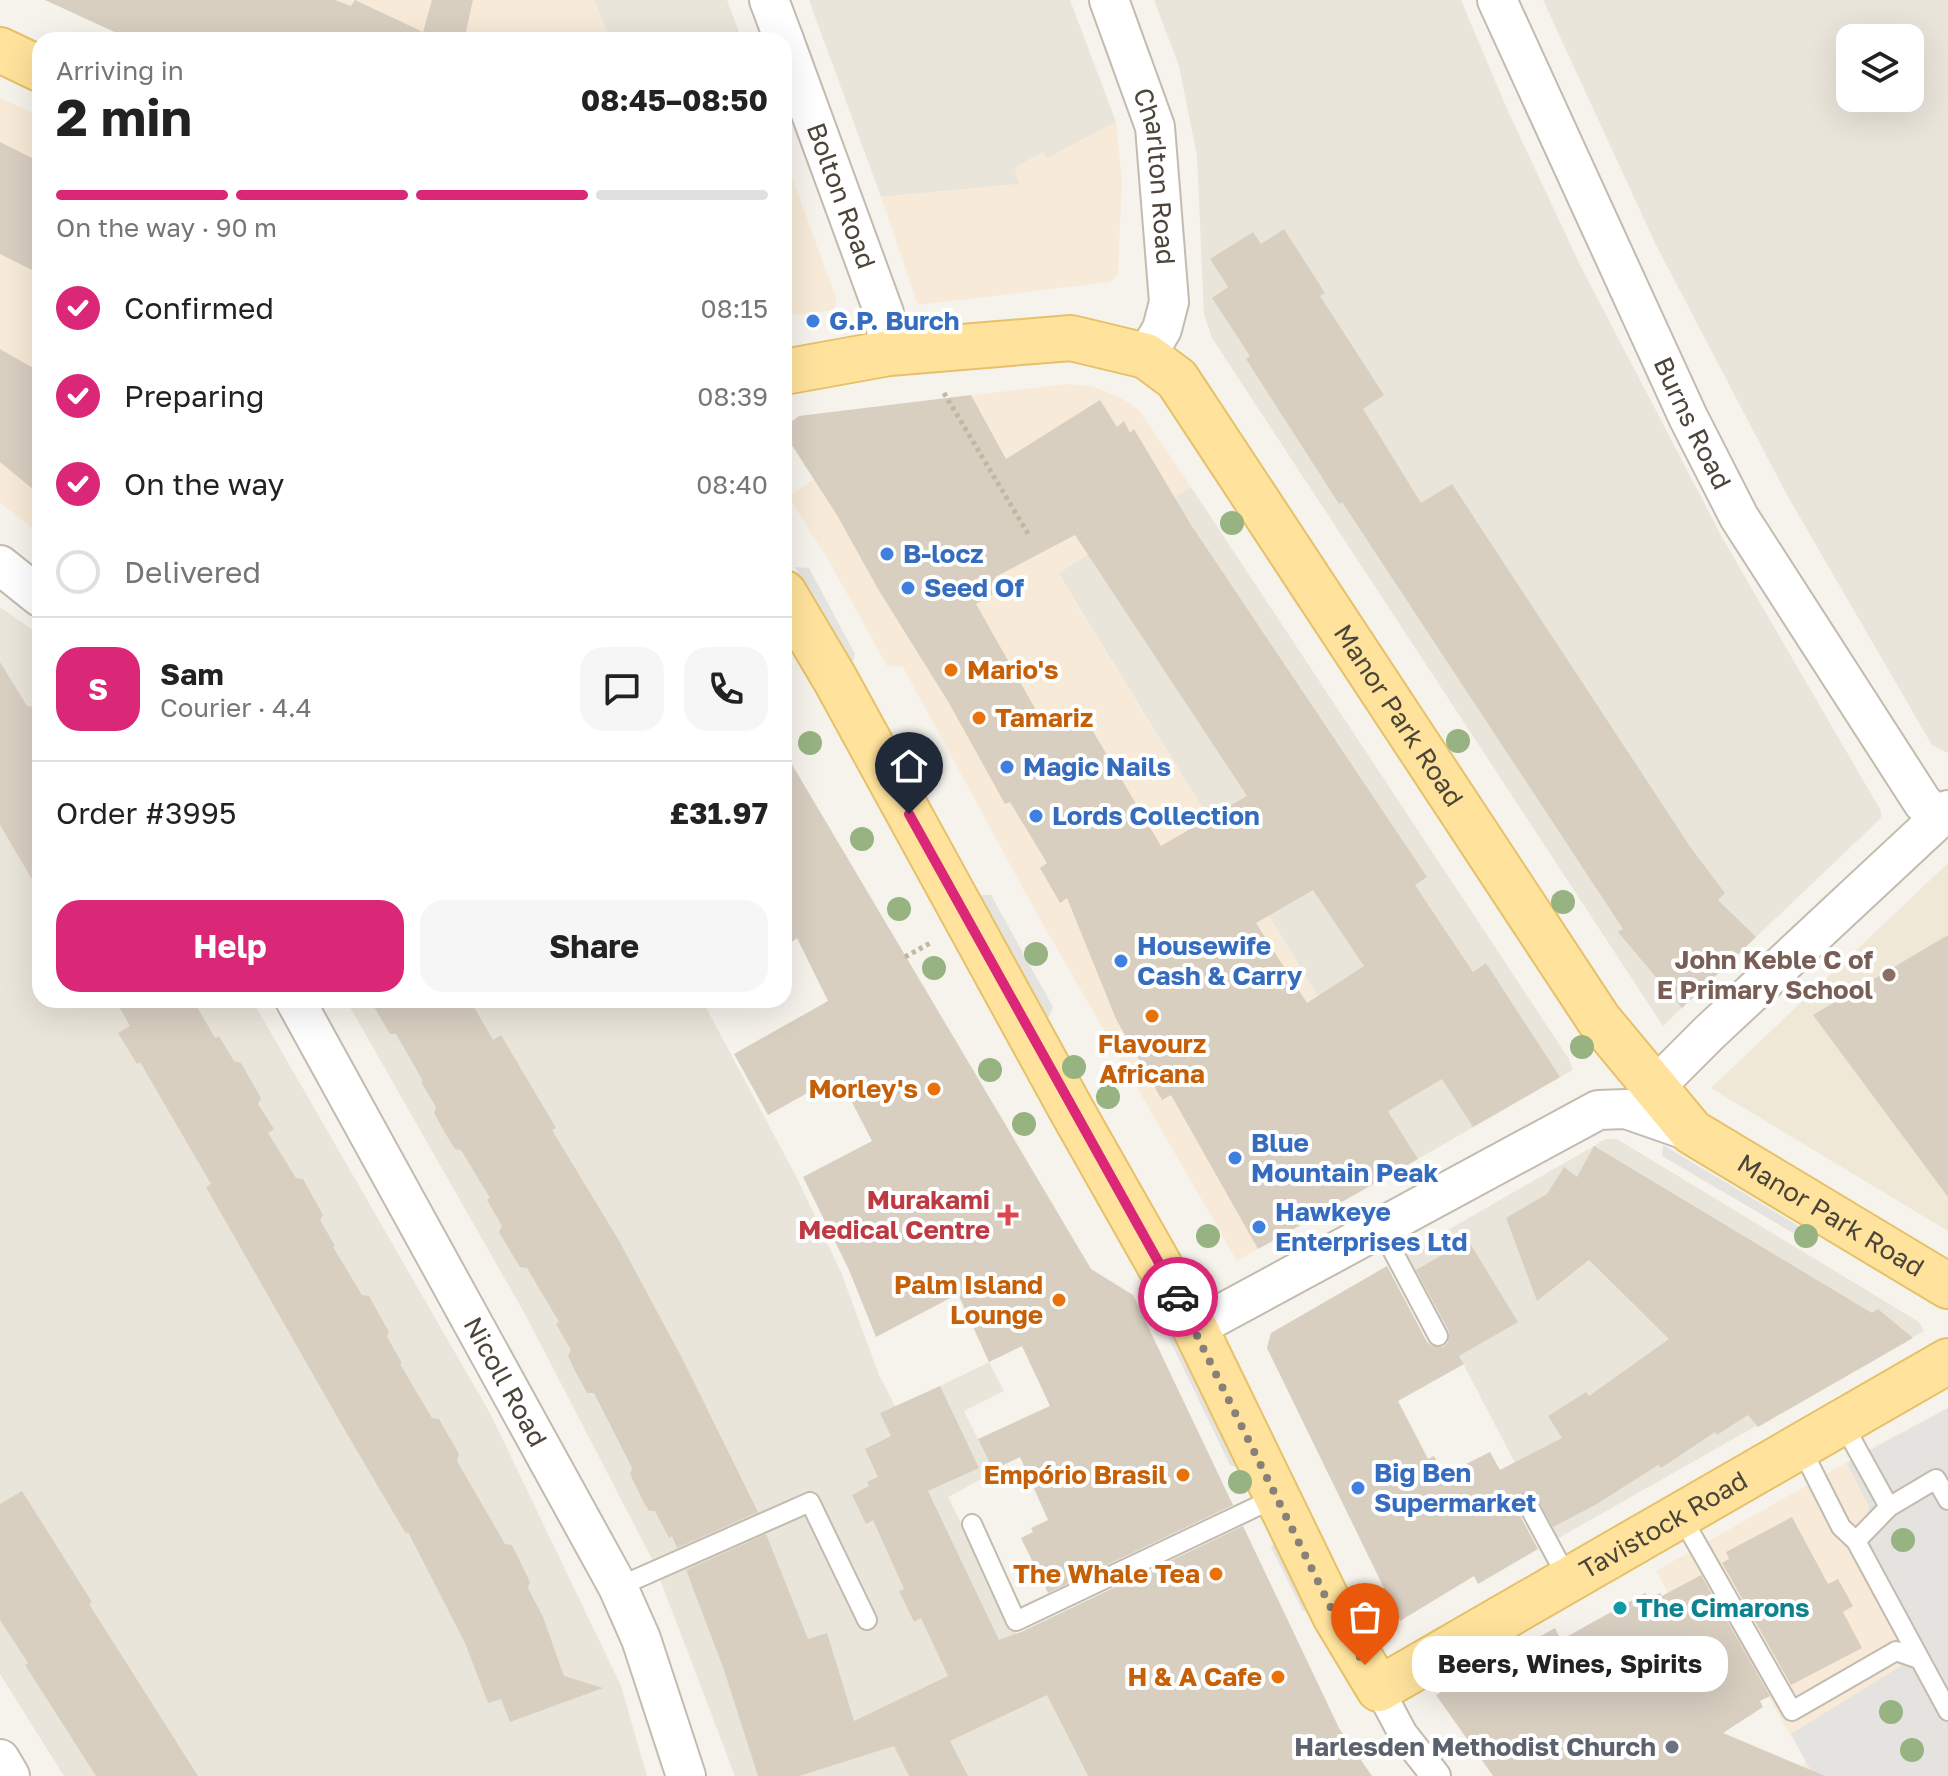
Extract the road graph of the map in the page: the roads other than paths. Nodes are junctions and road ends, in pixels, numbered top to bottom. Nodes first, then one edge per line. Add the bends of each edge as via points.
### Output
1 (769, 0) edge
2 (1109, 0) edge
3 (1497, 0) edge
4 (781, 32) edge
5 (0, 50) edge
6 (792, 62) edge
7 (32, 65) edge
8 (889, 353) junction
9 (1146, 356) junction
10 (792, 371) edge
11 (0, 565) edge
12 (32, 591) edge
13 (792, 606) edge
14 (1944, 814) edge
15 (299, 1008) edge
16 (1655, 1087) junction
17 (1692, 1132) junction
18 (1380, 1227) junction
19 (1948, 1286) edge
20 (1195, 1328) junction
21 (1438, 1336) dead end
22 (1948, 1361) edge
23 (1842, 1422) junction
24 (1800, 1446) junction
25 (1277, 1497) junction
26 (1948, 1500) edge
27 (1527, 1503) dead end
28 (1889, 1507) junction
29 (1681, 1516) junction
30 (972, 1524) dead end
31 (1856, 1541) junction
32 (1568, 1579) junction
33 (618, 1587) junction
34 (867, 1620) dead end
35 (1919, 1659) junction
36 (1379, 1689) junction
37 (1948, 1711) edge
38 (0, 1759) edge
39 (10, 1776) edge
40 (686, 1776) edge
41 (1436, 1776) edge

1 - 4 street, Bolton Road
2 - 9 street, Charlton Road via 1155,127 1169,302 1162,329
3 - 14 street, Burns Road via 1739,517 1923,803
5 - 7 main road
6 - 8 street, Bolton Road via 884,313
8 - 9 main road, Manor Park Road via 1071,338
8 - 10 main road, Manor Park Road
9 - 16 main road, Manor Park Road via 1177,379 1599,1020
11 - 12 street
13 - 20 main road
14 - 16 street
15 - 33 street, Nicoll Road
16 - 17 main road, Manor Park Road
17 - 18 street via 1626,1109 1598,1110
17 - 19 main road, Manor Park Road
18 - 20 street
18 - 21 lane
20 - 25 main road
22 - 23 main road, Tavistock Road
23 - 24 main road, Tavistock Road
23 - 28 lane
24 - 29 main road, Tavistock Road
24 - 31 lane via 1841,1527
25 - 30 lane via 1016,1621
25 - 36 main road via 1335,1616
26 - 28 lane via 1936,1479
27 - 32 lane
28 - 31 lane
29 - 32 main road, Tavistock Road
29 - 35 lane via 1792,1711 1896,1651
31 - 35 lane
32 - 36 main road, Tavistock Road
33 - 34 lane via 810,1502
33 - 40 street, Nicoll Road via 641,1639
35 - 37 lane
36 - 41 street via 1403,1734
38 - 39 street

